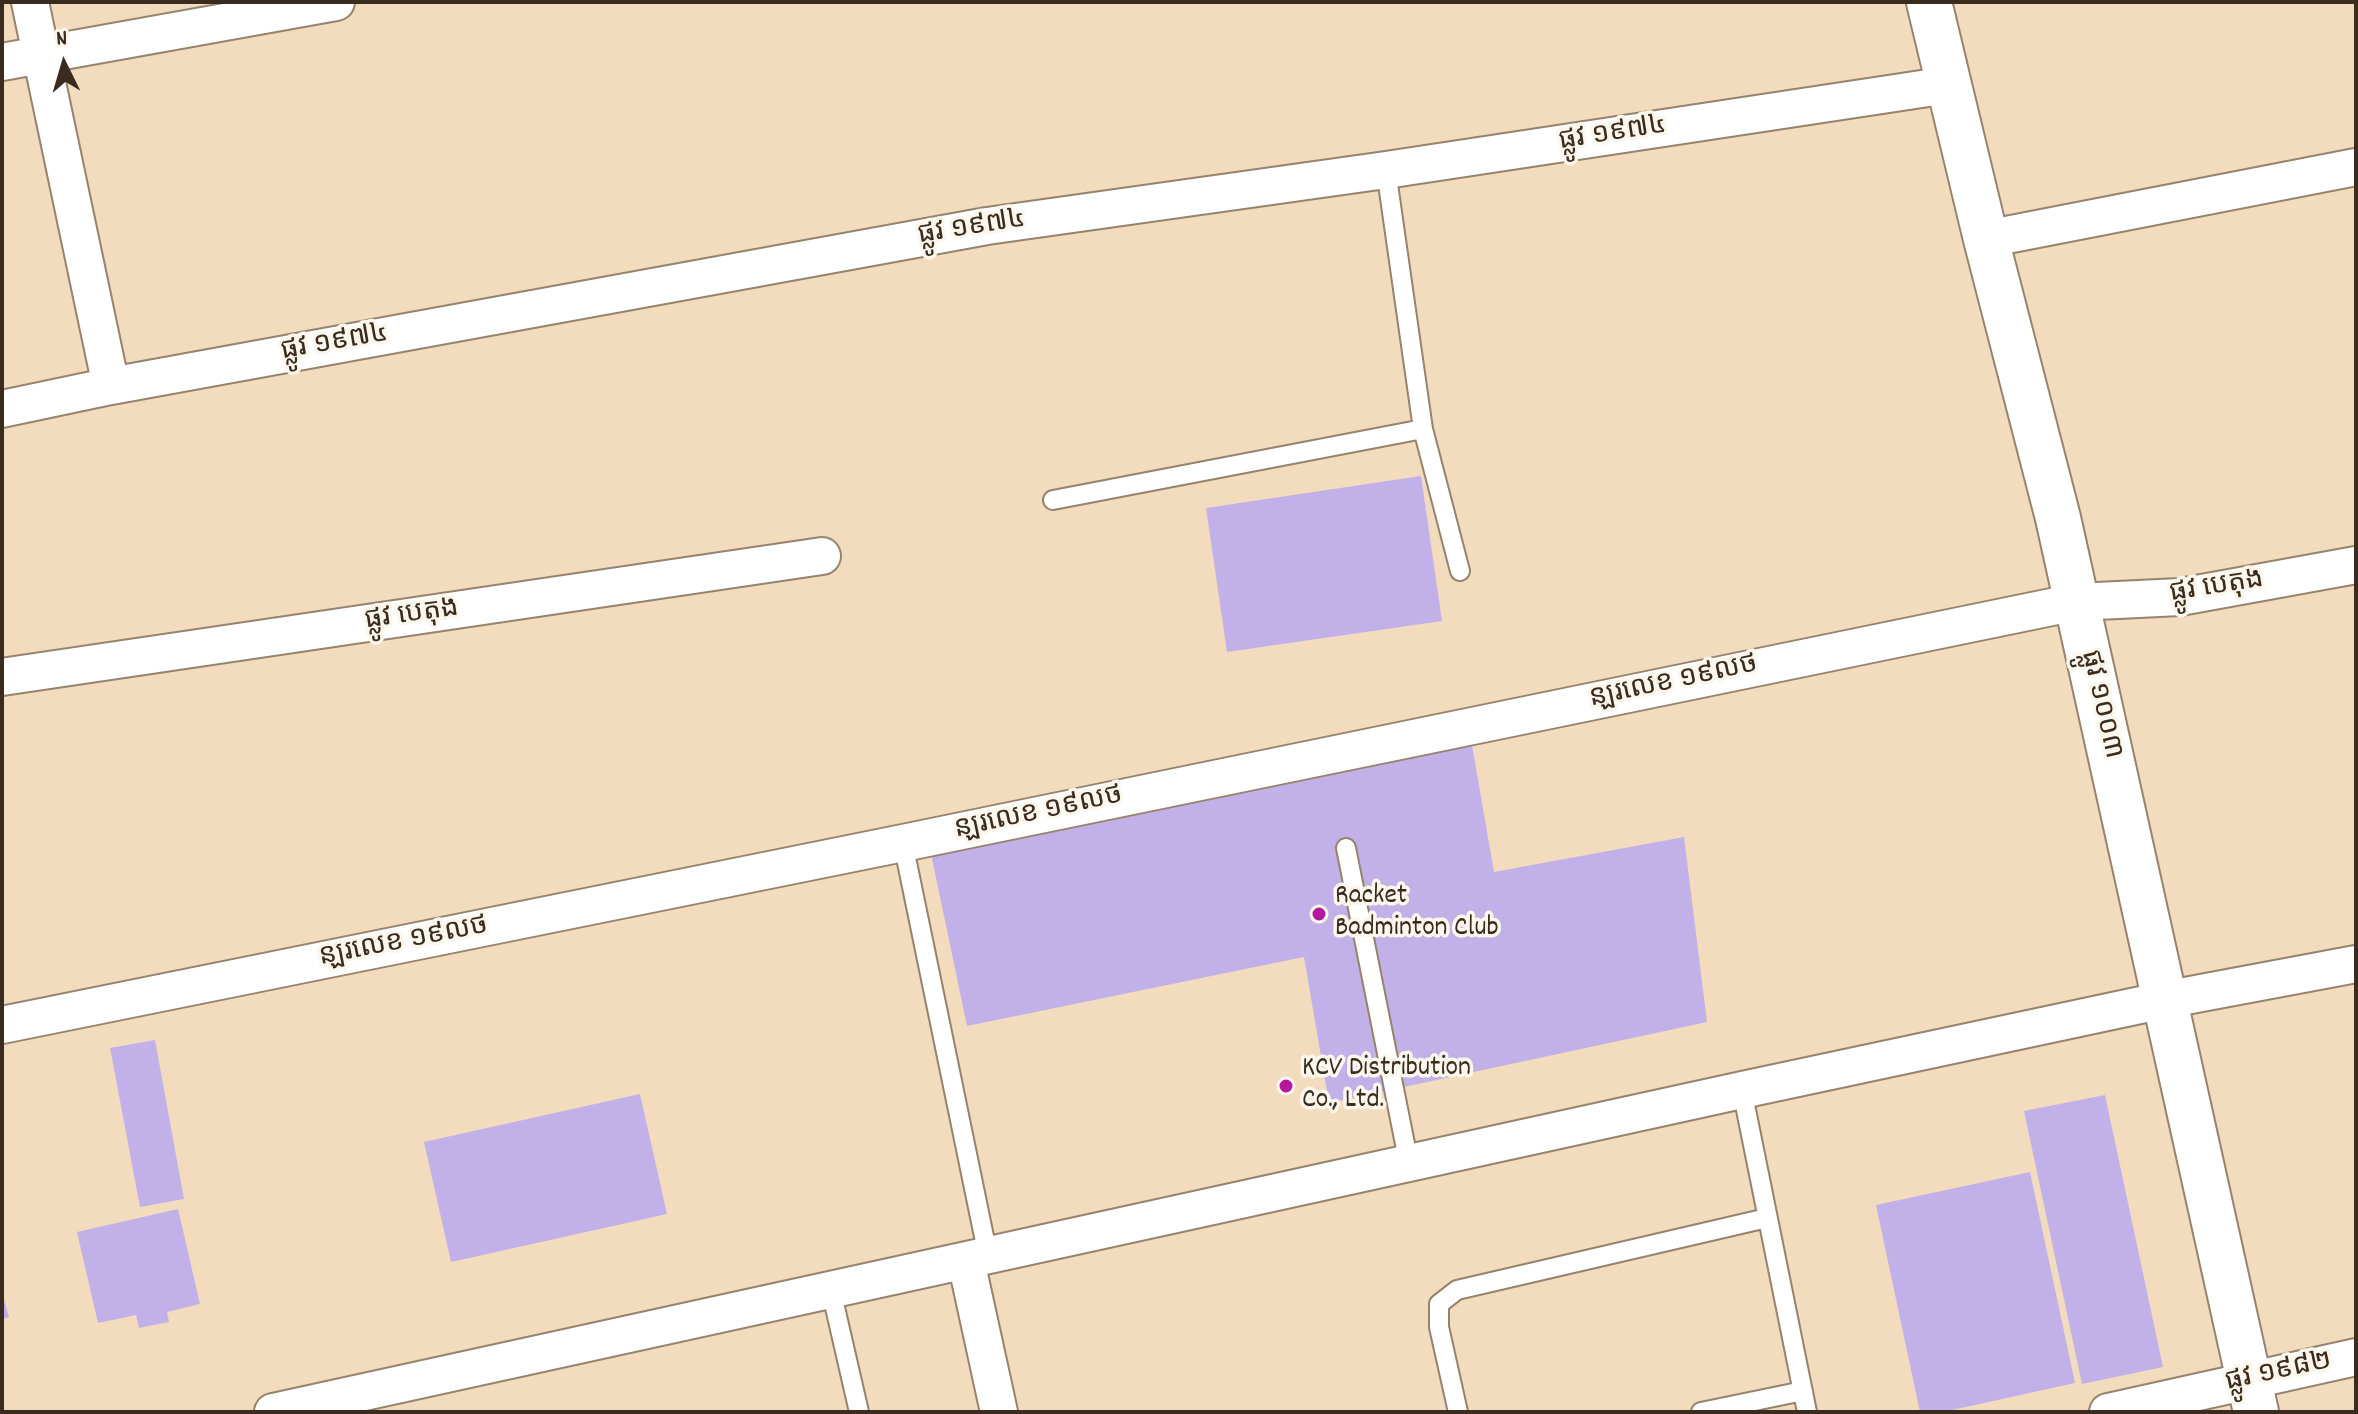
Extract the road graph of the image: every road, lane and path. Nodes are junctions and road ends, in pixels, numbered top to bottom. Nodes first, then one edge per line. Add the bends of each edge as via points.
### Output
1 (30, 2) edge
2 (336, 2) edge
3 (1929, 2) edge
4 (40, 54) junction
5 (2, 62) edge
6 (1948, 85) junction
7 (2356, 167) edge
8 (1386, 170) junction
9 (1986, 239) junction
10 (111, 386) junction
11 (2, 409) edge
12 (1423, 429) junction
13 (1053, 500) dead end
14 (822, 556) dead end
15 (2356, 565) edge
16 (1460, 571) dead end
17 (2076, 602) junction
18 (2, 677) edge
19 (903, 843) junction
20 (1346, 848) dead end
21 (2356, 964) edge
22 (2164, 1000) junction
23 (2, 1025) edge
24 (1742, 1090) junction
25 (1409, 1164) junction
26 (1767, 1218) junction
27 (977, 1258) junction
28 (831, 1290) junction
29 (2356, 1357) edge
30 (1803, 1391) junction
31 (2252, 1396) edge
32 (273, 1412) edge
33 (859, 1412) edge
34 (999, 1412) edge
35 (1458, 1412) edge
36 (1701, 1412) edge
37 (1807, 1412) edge
38 (2108, 1412) edge

1 - 4 street
2 - 4 street
3 - 6 street, ផ្លូវ ១០០៣
4 - 5 street
4 - 10 street
6 - 8 street, ផ្លូវ ១៩៧៤
6 - 9 street, ផ្លូវ ១០០៣
7 - 9 street
8 - 10 street, ផ្លូវ ១៩៧៤ via 972,229
8 - 12 lane
9 - 17 street, ផ្លូវ ១០០៣
10 - 11 street, ផ្លូវ ១៩៧៤
12 - 13 lane
12 - 16 lane
14 - 18 street, ផ្លូវ បេតុង
15 - 17 street, ផ្លូវ បេតុង via 2180,597
17 - 19 street, ន្ឡរលេខ ១៩លថ
17 - 22 street, ផ្លូវ ១០០៣
19 - 23 street, ន្ឡរលេខ ១៩លថ
19 - 27 lane
20 - 25 lane
21 - 22 street
22 - 24 street
22 - 31 street, ផ្លូវ ១០០៣
24 - 25 street
24 - 26 lane
25 - 27 street
26 - 30 lane
26 - 35 lane via 1457,1290 1439,1304 1439,1327
27 - 28 street
27 - 34 street
28 - 32 street
28 - 33 lane
29 - 31 street, ផ្លូវ ១៩៨២
30 - 36 lane
30 - 37 lane
31 - 38 street, ផ្លូវ ១៩៨២

